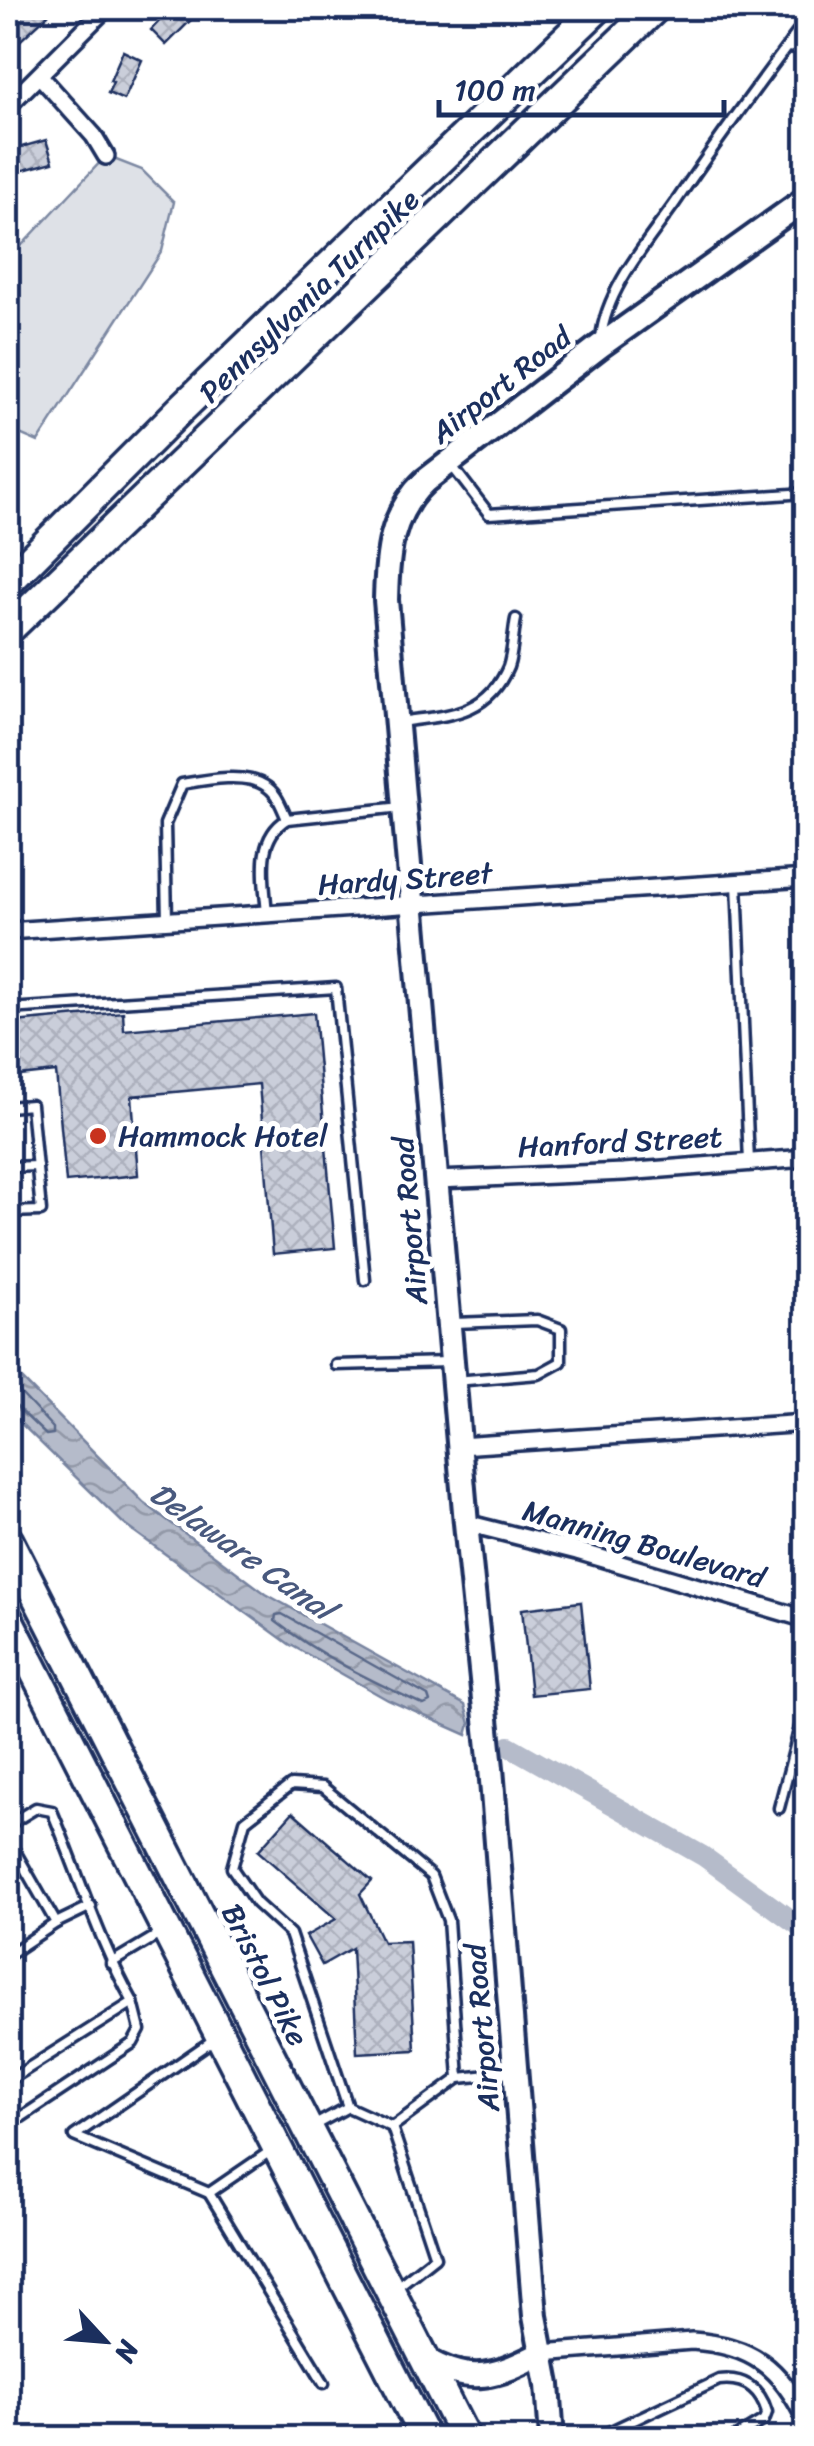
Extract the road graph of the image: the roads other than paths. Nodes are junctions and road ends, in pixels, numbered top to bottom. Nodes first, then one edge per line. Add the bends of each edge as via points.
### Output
1 (106, 8) edge
2 (598, 8) edge
3 (654, 8) edge
4 (806, 21) edge
5 (787, 47) junction
6 (806, 49) edge
7 (40, 76) junction
8 (8, 106) edge
9 (106, 156) dead end
10 (806, 199) edge
11 (600, 346) junction
12 (449, 462) junction
13 (806, 493) edge
14 (8, 582) edge
15 (516, 618) dead end
16 (8, 630) edge
17 (399, 722) junction
18 (406, 806) junction
19 (287, 819) junction
20 (806, 878) edge
21 (737, 883) junction
22 (414, 906) junction
23 (268, 914) junction
24 (167, 920) junction
25 (8, 930) edge
26 (8, 1009) edge
27 (8, 1106) edge
28 (806, 1158) edge
29 (749, 1162) junction
30 (37, 1166) junction
31 (8, 1167) edge
32 (437, 1180) junction
33 (8, 1212) edge
34 (365, 1280) dead end
35 (449, 1323) junction
36 (336, 1365) dead end
37 (453, 1371) junction
38 (806, 1423) edge
39 (459, 1446) junction
40 (466, 1523) junction
41 (8, 1540) edge
42 (806, 1618) edge
43 (8, 1619) edge
44 (16, 1656) edge
45 (806, 1704) edge
46 (779, 1808) dead end
47 (8, 1825) edge
48 (8, 1839) edge
49 (91, 1906) junction
50 (56, 1923) junction
51 (166, 1930) junction
52 (8, 1955) edge
53 (111, 1963) junction
54 (133, 2002) junction
55 (220, 2035) junction
56 (515, 2073) junction
57 (459, 2078) junction
58 (8, 2081) edge
59 (348, 2107) junction
60 (8, 2126) edge
61 (392, 2127) junction
62 (308, 2130) junction
63 (276, 2147) junction
64 (208, 2194) junction
65 (390, 2292) junction
66 (542, 2353) junction
67 (425, 2359) junction
68 (324, 2383) dead end
69 (806, 2420) edge
70 (425, 2438) edge
71 (465, 2438) edge
72 (552, 2438) edge
73 (596, 2438) edge
74 (734, 2438) edge

1 - 7 street
2 - 14 highway, Pennsylvania Turnpike
3 - 16 highway, Pennsylvania Turnpike
4 - 5 lane
5 - 6 lane
5 - 11 lane via 638,256 613,299
7 - 8 street
7 - 9 street
10 - 11 street, Airport Road
11 - 12 street, Airport Road
12 - 13 lane via 489,514
12 - 17 street, Airport Road via 416,489 390,540 386,600
15 - 17 lane via 508,667 485,699 467,712
17 - 18 street, Airport Road
18 - 19 lane
18 - 22 street, Airport Road
19 - 23 lane via 266,844
19 - 24 lane via 266,785 182,784 165,824
20 - 21 street, Hardy Street
21 - 22 street, Hardy Street
21 - 29 lane
22 - 23 street, Hardy Street
22 - 32 street, Airport Road
23 - 24 street, Hardy Street
24 - 25 street, Hardy Street
26 - 34 lane via 336,988
27 - 30 lane via 31,1106
28 - 29 street, Hanford Street
29 - 32 street, Hanford Street
30 - 31 lane
30 - 33 lane via 41,1211
32 - 35 street, Airport Road
35 - 37 street, Airport Road
35 - 37 lane via 538,1320 560,1329 562,1338 561,1362 539,1374
36 - 37 lane
37 - 39 street, Airport Road
38 - 39 street
39 - 40 street, Airport Road
40 - 42 street, Manning Boulevard
40 - 56 street, Airport Road
41 - 62 highway, Bristol Pike
43 - 44 highway
44 - 51 highway
45 - 46 lane
47 - 49 lane via 36,1808 52,1810
48 - 50 lane
49 - 50 lane
49 - 53 lane
50 - 52 lane
51 - 53 lane
51 - 55 highway
53 - 54 lane
54 - 58 lane
54 - 60 lane via 140,2030 134,2043
55 - 63 highway
55 - 64 lane via 74,2136
56 - 57 lane
56 - 66 street, Airport Road
57 - 59 lane via 448,1920 431,1876 323,1787 291,1785 245,1820 232,1868 256,1904 290,1934
57 - 61 lane
59 - 61 lane
59 - 62 lane
61 - 65 lane via 435,2256
62 - 65 highway, Bristol Pike
63 - 64 lane
63 - 70 highway
64 - 68 lane
65 - 67 highway, Bristol Pike
66 - 67 street via 476,2376 451,2373
66 - 69 street via 716,2342 776,2371
66 - 72 street, Airport Road
67 - 71 highway, Bristol Pike
73 - 74 lane via 734,2378 758,2392 767,2412

